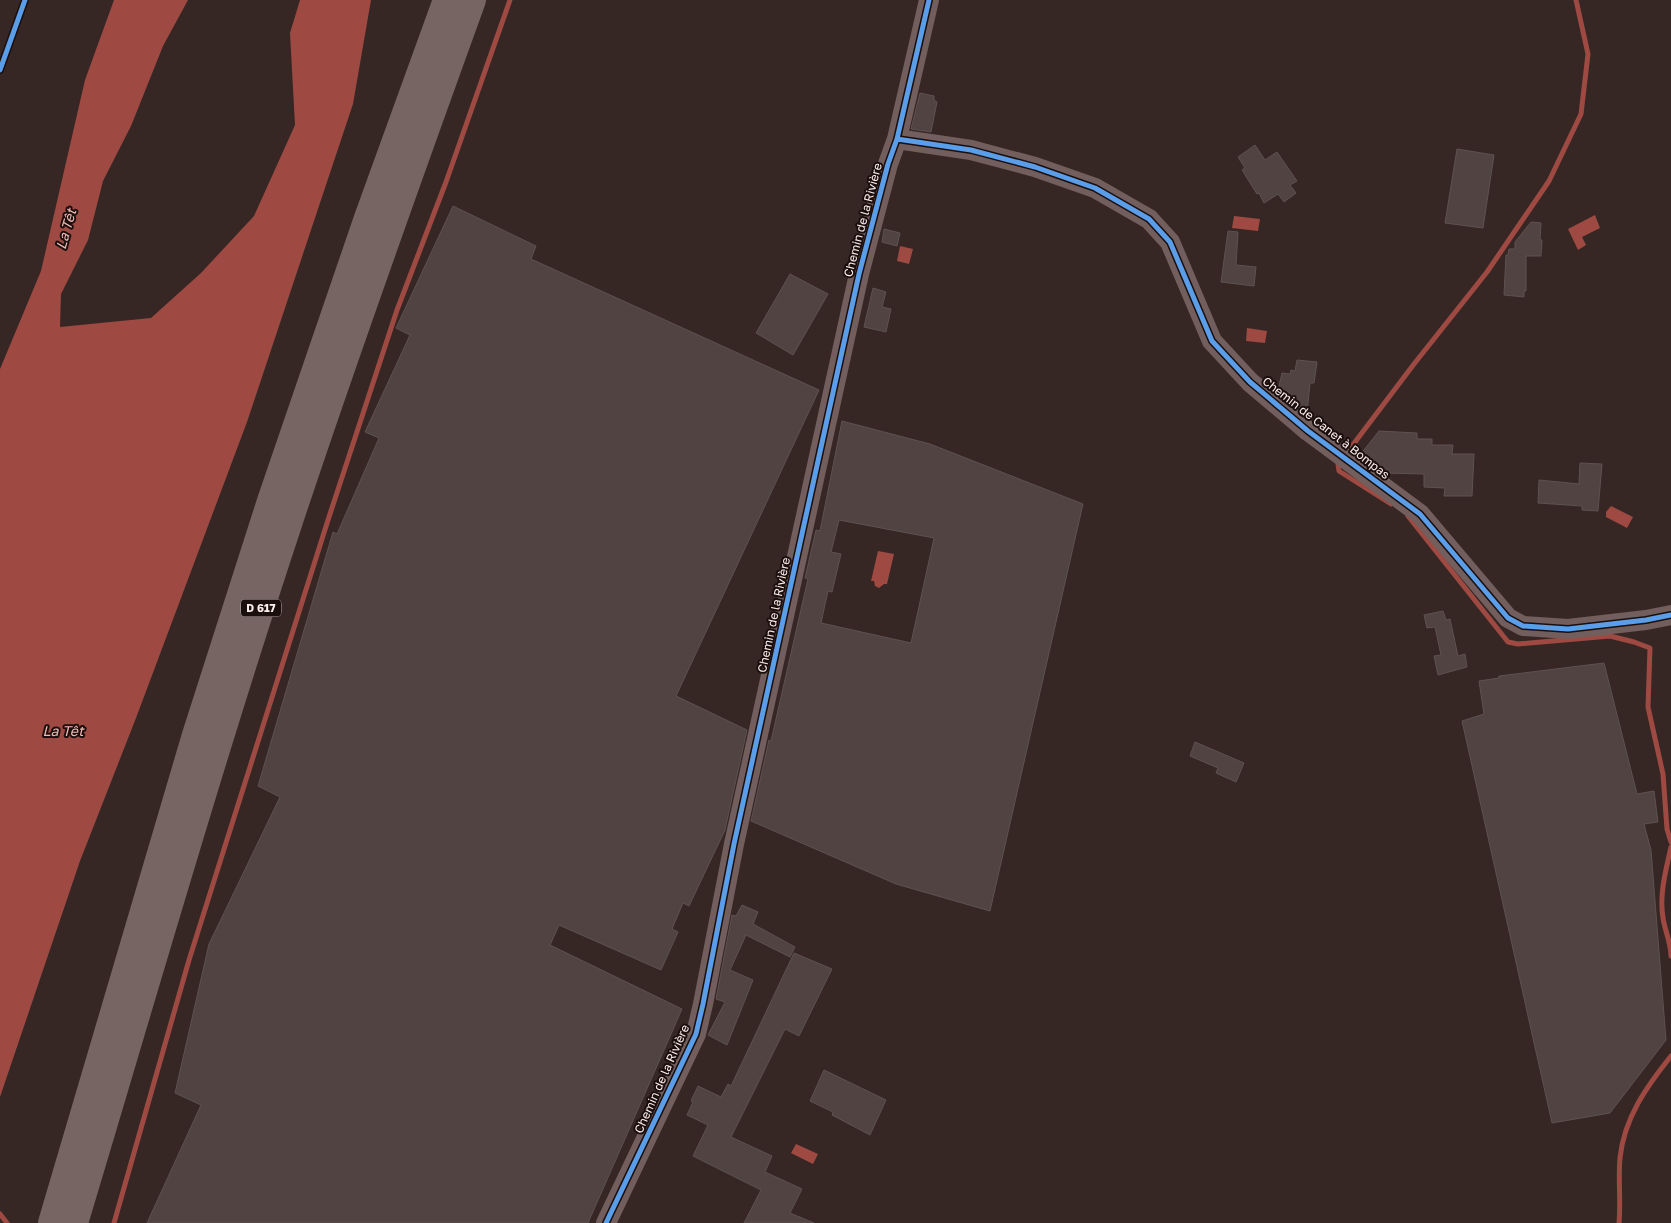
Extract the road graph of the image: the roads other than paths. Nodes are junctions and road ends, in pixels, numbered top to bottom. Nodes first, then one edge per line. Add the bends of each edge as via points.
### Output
1 (447, 0) edge
2 (472, 0) edge
3 (930, 0) edge
4 (897, 138) junction
5 (1671, 614) edge
6 (52, 1223) edge
7 (74, 1223) edge
8 (606, 1223) edge

1 - 6 highway, D 617 via 271,501 196,736
2 - 7 highway, D 617 via 288,524 219,740
3 - 4 street, Chemin de la Rivière
4 - 5 street, Chemin de Canet à Bompas via 971,150 1035,167 1095,188 1149,219 1170,242 1212,341 1250,382 1308,431 1420,514 1508,618 1523,626 1568,629
4 - 8 street, Chemin de la Rivière via 859,274 734,844 696,1034

